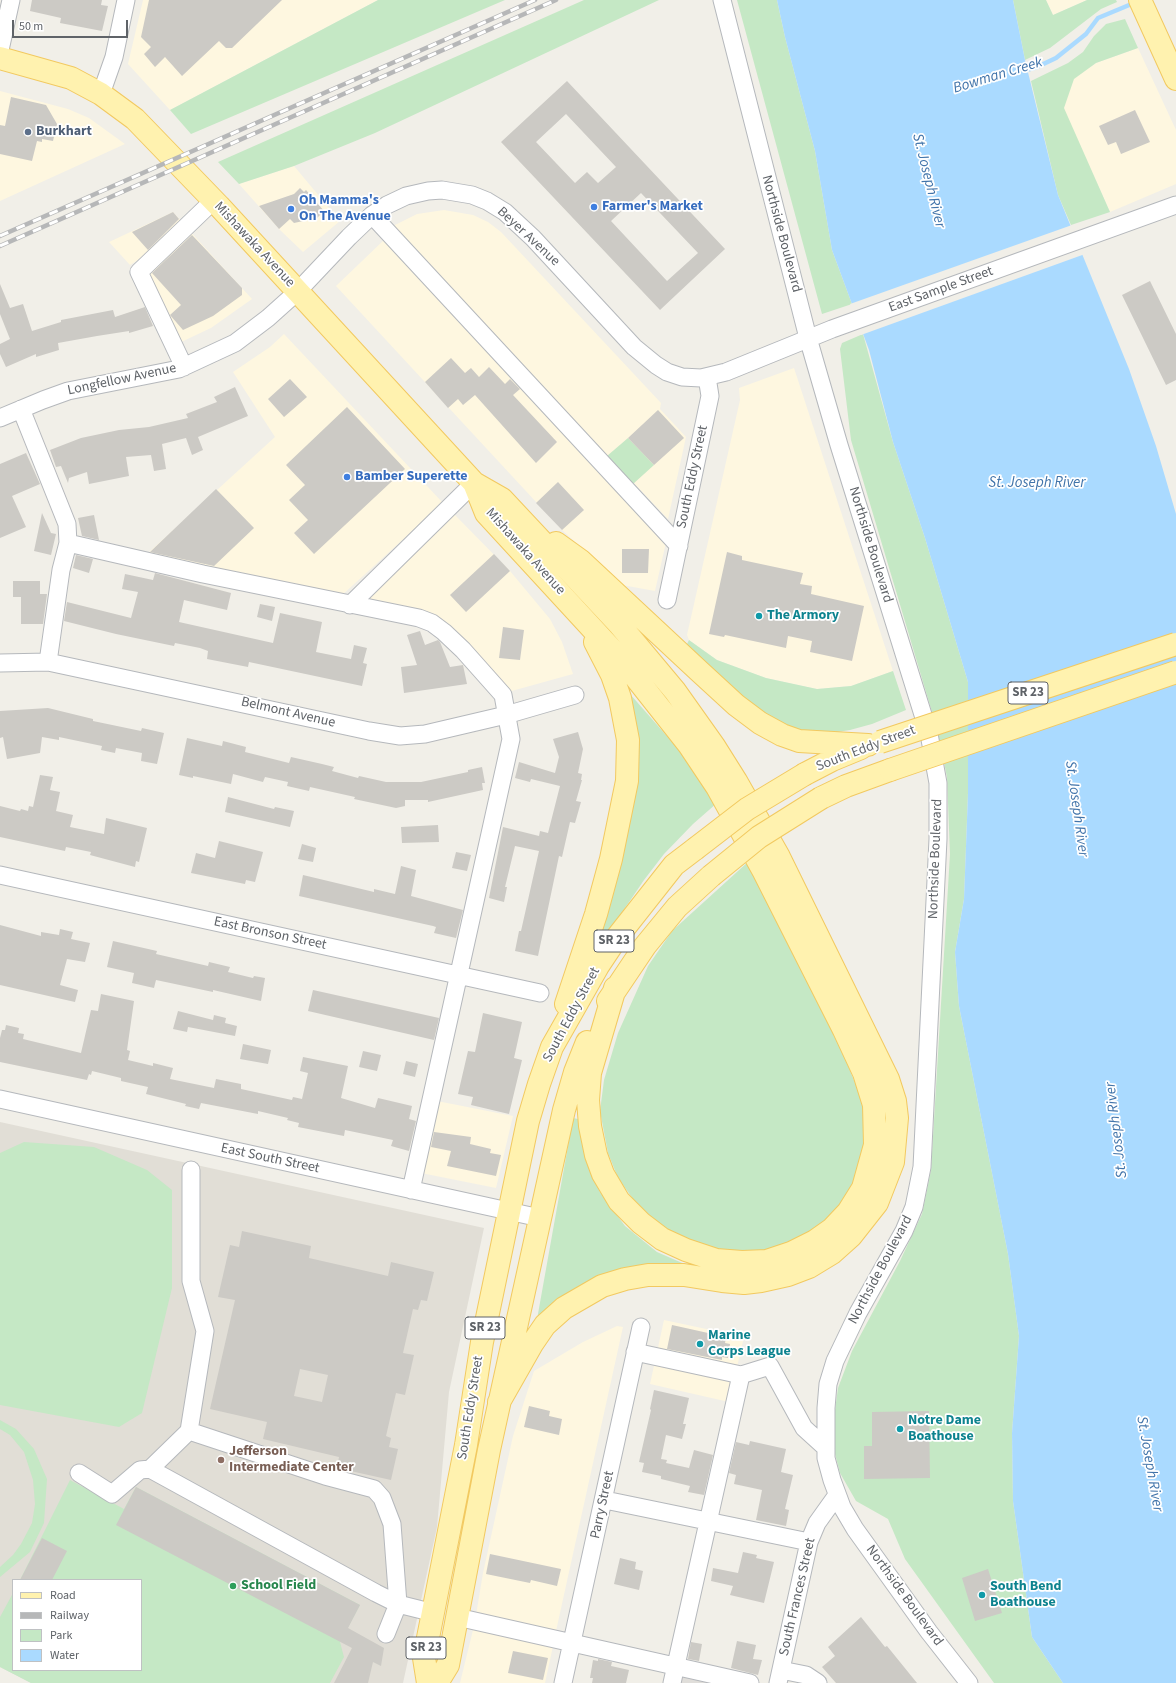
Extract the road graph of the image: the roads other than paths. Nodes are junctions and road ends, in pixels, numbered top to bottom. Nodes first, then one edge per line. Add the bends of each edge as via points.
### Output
1 (10, 0) edge
2 (126, 0) edge
3 (722, 0) edge
4 (1144, 8) edge
5 (0, 50) edge
6 (0, 58) edge
7 (1176, 79) edge
8 (101, 94) junction
9 (213, 201) junction
10 (1176, 205) edge
11 (372, 215) junction
12 (296, 292) junction
13 (808, 338) junction
14 (184, 367) junction
15 (707, 377) junction
16 (21, 409) junction
17 (0, 418) edge
18 (474, 483) junction
19 (516, 514) junction
20 (68, 543) junction
21 (679, 546) junction
22 (667, 600) dead end
23 (350, 604) junction
24 (583, 617) junction
25 (1176, 644) edge
26 (48, 662) junction
27 (0, 663) edge
28 (1173, 674) edge
29 (575, 695) dead end
30 (506, 715) junction
31 (874, 744) junction
32 (0, 875) edge
33 (458, 974) junction
34 (615, 988) junction
35 (540, 993) dead end
36 (552, 1047) junction
37 (0, 1099) edge
38 (191, 1170) dead end
39 (411, 1190) junction
40 (509, 1211) junction
41 (540, 1218) junction
42 (641, 1327) dead end
43 (635, 1352) junction
44 (741, 1375) junction
45 (499, 1402) junction
46 (189, 1431) junction
47 (826, 1448) junction
48 (150, 1469) junction
49 (79, 1473) dead end
50 (837, 1494) junction
51 (604, 1500) junction
52 (708, 1521) junction
53 (809, 1542) junction
54 (398, 1604) junction
55 (434, 1613) junction
56 (457, 1618) junction
57 (386, 1634) dead end
58 (573, 1642) junction
59 (674, 1675) edge
60 (780, 1676) edge
61 (428, 1683) edge
62 (437, 1683) edge
63 (564, 1683) edge
64 (750, 1683) edge
65 (818, 1683) edge
66 (969, 1683) edge

1 - 5 street
2 - 8 street via 114,57
3 - 13 street, Northside Boulevard
4 - 7 main road
6 - 8 main road, Mishawaka Avenue via 71,78
8 - 9 main road, Mishawaka Avenue via 135,119
9 - 12 main road, Mishawaka Avenue
9 - 14 street via 139,272
10 - 13 street, East Sample Street
11 - 12 street, Beyer Avenue
11 - 15 street, Beyer Avenue via 406,196 428,191 459,192 487,201 505,212 528,233 634,347 656,365 682,377
11 - 21 street
12 - 14 street, Longfellow Avenue via 235,343
12 - 18 main road, Mishawaka Avenue
13 - 15 street, East Sample Street via 726,372
13 - 47 street, Northside Boulevard via 838,445 929,734 939,803 920,1174 914,1207 904,1230 858,1313 835,1361 828,1384
14 - 16 street, Longfellow Avenue via 68,391
15 - 21 street, South Eddy Street via 710,396
16 - 17 street, Longfellow Avenue
16 - 20 street via 63,512 67,524
18 - 19 main road, Mishawaka Avenue via 502,499
18 - 23 street
18 - 24 main road, Mishawaka Avenue via 486,513
19 - 31 main road via 581,561 715,686 760,723 799,741
19 - 45 main road via 619,624 660,672 714,746 779,857 875,1049 888,1079 897,1118 893,1162 877,1204 832,1253 810,1267 761,1281 722,1282 684,1276 654,1275 625,1279 602,1286 564,1308 545,1325
20 - 23 street
20 - 26 street via 61,570
21 - 22 street, South Eddy Street
23 - 30 street via 419,618 438,628 463,650 503,695
24 - 34 main road, Mishawaka Avenue via 629,668 689,745 717,787 764,872 864,1073 874,1105 875,1145 863,1188 848,1212 832,1229 791,1253 766,1261 716,1260 662,1239 641,1223 620,1201 603,1174 596,1155 588,1100 590,1074
24 - 36 main road via 612,674 620,698 628,740 627,774 622,810 600,900
25 - 31 main road, South Eddy Street / SR 23, bridge
26 - 27 street, Belmont Avenue
26 - 30 street, Belmont Avenue via 369,732 400,736 425,734
28 - 34 main road, South Eddy Street / SR 23, bridge via 890,770 821,798 759,837 711,876 668,918
29 - 30 street, Belmont Avenue
30 - 33 street via 511,738
31 - 36 main road, South Eddy Street / SR 23, bridge via 832,760 747,809 674,865 618,936
32 - 33 street, East Bronson Street
33 - 35 street, East Bronson Street
33 - 39 street
34 - 41 main road, South Eddy Street / SR 23 via 592,1027 575,1072
36 - 40 main road, South Eddy Street / SR 23 via 528,1121
37 - 39 street, East South Street
38 - 46 street via 191,1281 205,1331
39 - 40 street, East South Street
40 - 41 street, East South Street
40 - 55 main road, South Eddy Street / SR 23 via 482,1342 466,1445
41 - 45 main road, South Eddy Street / SR 23
42 - 43 street, Parry Street
43 - 44 street
43 - 51 street, Parry Street
44 - 47 street via 770,1366 804,1428
44 - 52 street
45 - 56 main road, South Eddy Street / SR 23
46 - 48 street
46 - 54 street via 319,1474 374,1489 382,1498 392,1524
47 - 50 street, Northside Boulevard
48 - 49 street via 140,1470 112,1494
48 - 54 street
50 - 53 street, South Frances Street via 817,1523
50 - 66 street, Northside Boulevard via 842,1507 863,1540
51 - 52 street
51 - 58 street, Parry Street
52 - 53 street
52 - 59 street
53 - 60 street, South Frances Street
54 - 55 street
54 - 57 street
55 - 61 main road, South Eddy Street / SR 23 via 424,1658
56 - 58 street
56 - 62 main road, South Eddy Street / SR 23 via 448,1664
58 - 59 street
58 - 63 street, Parry Street
59 - 64 street
60 - 65 street via 806,1675

